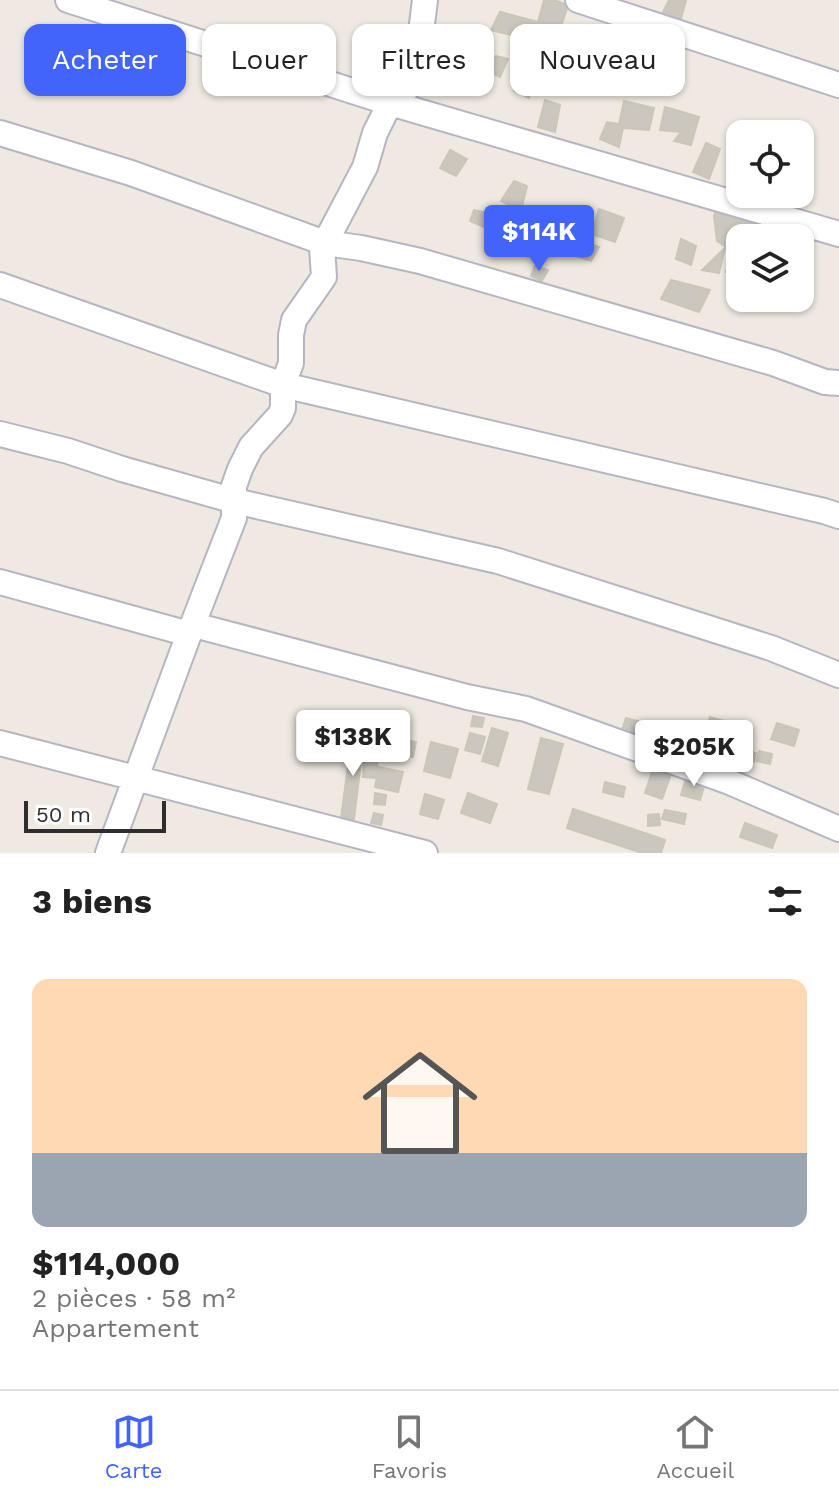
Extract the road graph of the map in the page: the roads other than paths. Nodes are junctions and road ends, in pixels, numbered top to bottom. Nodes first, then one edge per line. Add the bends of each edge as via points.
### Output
1 (68, 0) edge
2 (425, 0) edge
3 (578, 0) edge
4 (839, 85) edge
5 (390, 103) junction
6 (0, 133) edge
7 (839, 234) edge
8 (325, 243) junction
9 (0, 285) edge
10 (839, 383) edge
11 (283, 385) junction
12 (0, 434) edge
13 (235, 501) junction
14 (839, 516) edge
15 (0, 582) edge
16 (191, 629) junction
17 (839, 675) edge
18 (0, 743) edge
19 (135, 779) junction
20 (839, 829) edge
21 (108, 853) edge
22 (425, 853) edge

1 - 5 street
2 - 5 street via 421,76
3 - 4 street
5 - 7 street
5 - 8 street via 365,167
6 - 8 street via 131,173
8 - 10 street via 420,261
8 - 11 street via 324,277 294,320 291,363
9 - 11 street
11 - 13 street via 283,408 247,454 234,486
11 - 14 street
12 - 13 street
13 - 16 street via 234,518
13 - 17 street via 498,561 771,648
15 - 16 street
16 - 19 street
16 - 20 street via 526,709 727,781
18 - 19 street
19 - 21 street
19 - 22 street

